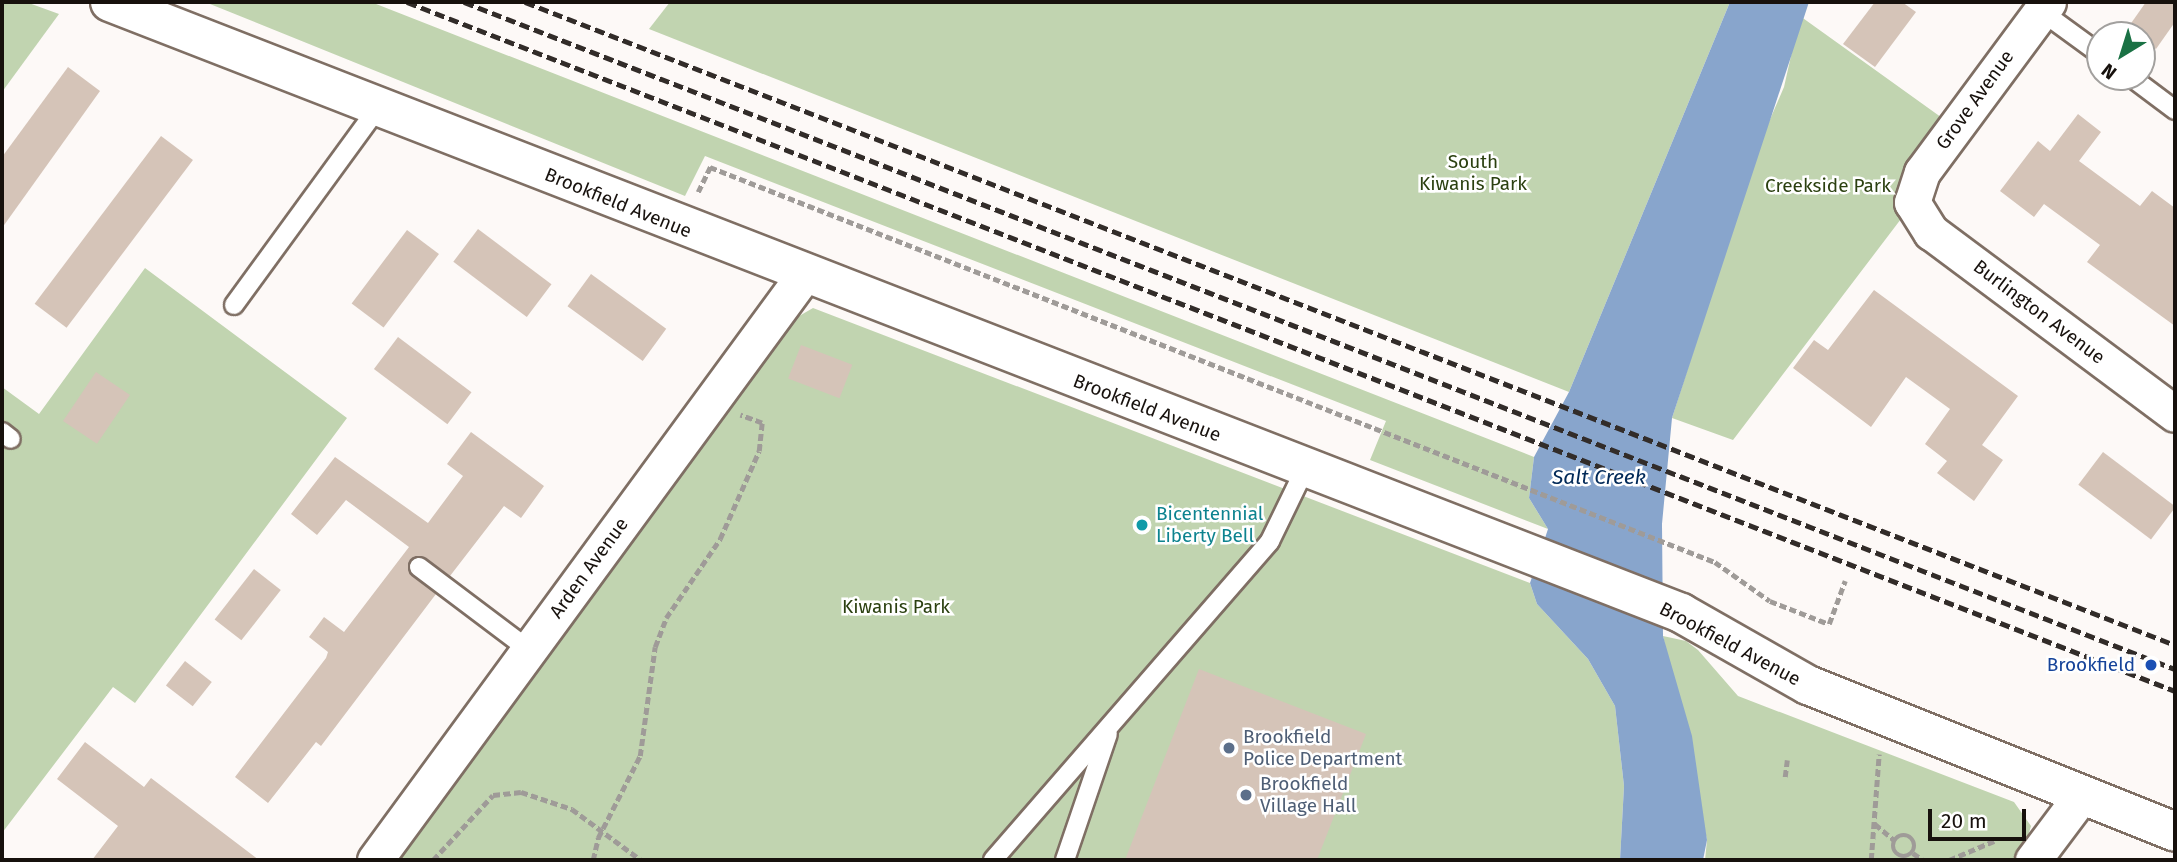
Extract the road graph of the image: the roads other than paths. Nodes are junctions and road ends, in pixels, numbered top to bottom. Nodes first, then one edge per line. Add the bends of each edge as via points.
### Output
1 (110, 2) edge
2 (2044, 6) edge
3 (2086, 42) edge
4 (2150, 91) edge
5 (379, 106) junction
6 (2175, 110) edge
7 (1912, 202) joint
8 (803, 276) junction
9 (234, 306) dead end
10 (2175, 414) edge
11 (1305, 469) junction
12 (419, 567) dead end
13 (529, 650) junction
14 (1111, 724) junction
15 (2081, 796) junction
16 (2175, 832) edge
17 (375, 860) edge
18 (993, 860) edge
19 (1065, 860) edge
20 (2033, 860) edge

1 - 5 street, Brookfield Avenue
2 - 3 lane
2 - 7 street, Grove Avenue via 1922,172
4 - 6 lane
5 - 8 street, Brookfield Avenue
5 - 9 lane
7 - 10 street, Burlington Avenue via 1931,232
8 - 11 street, Brookfield Avenue
8 - 13 street, Arden Avenue
11 - 14 lane via 1270,541
11 - 15 street, Brookfield Avenue via 1681,613 1808,685
12 - 13 lane
13 - 17 street, Arden Avenue
14 - 18 lane
14 - 19 lane
15 - 16 street, Brookfield Avenue
15 - 20 street

